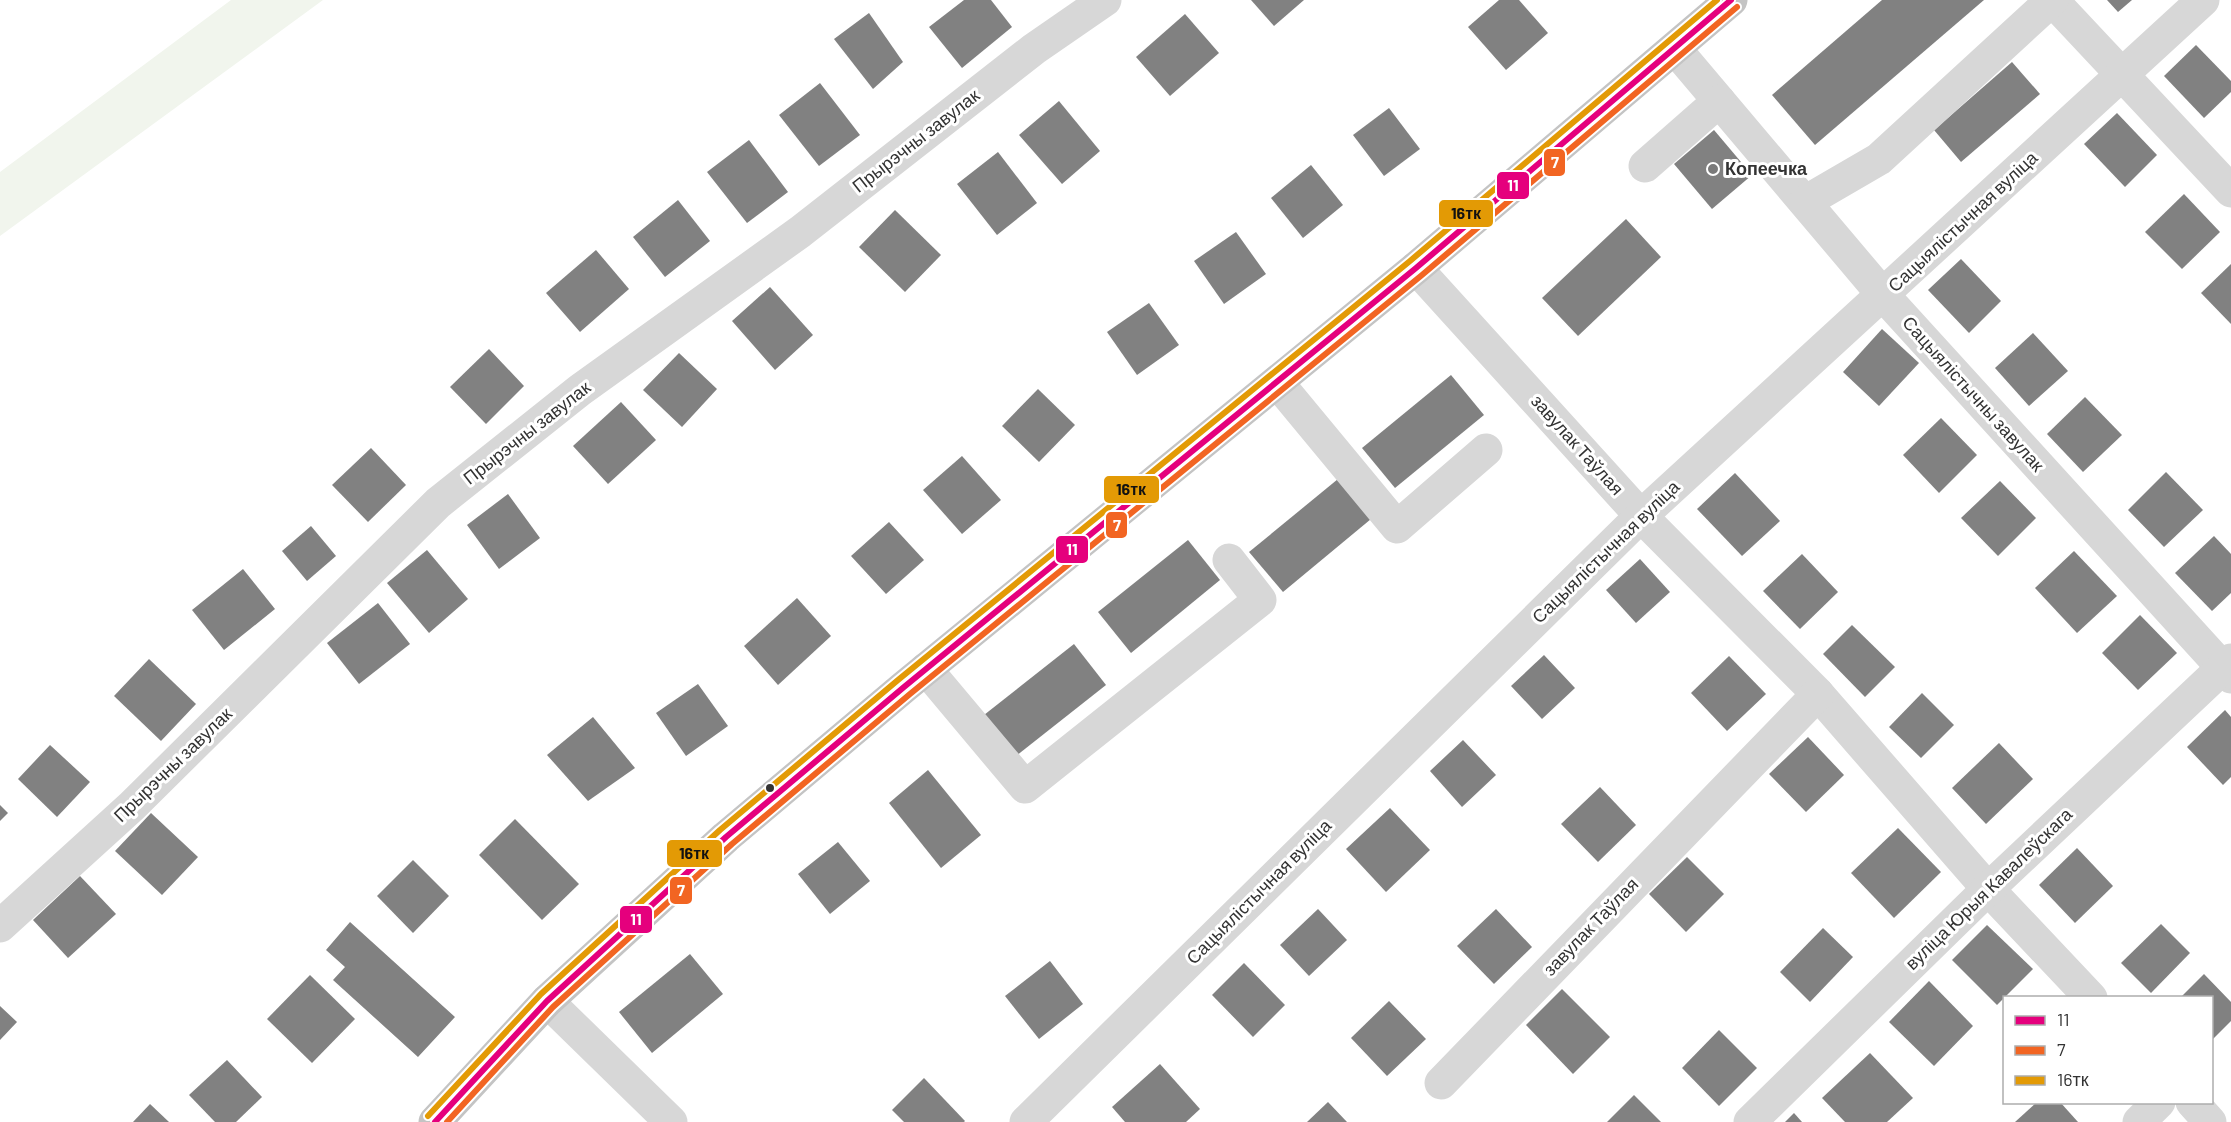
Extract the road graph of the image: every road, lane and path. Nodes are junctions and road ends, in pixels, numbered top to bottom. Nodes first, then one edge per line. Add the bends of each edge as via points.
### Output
1 (1105, 0) edge
2 (1731, 0) edge
3 (2052, 0) edge
4 (2203, 0) edge
5 (1676, 50) junction
6 (2122, 74) junction
7 (1719, 101) junction
8 (1645, 166) dead end
9 (2231, 192) edge
10 (1805, 202) junction
11 (1416, 268) junction
12 (1884, 296) junction
13 (1277, 382) junction
14 (1486, 450) dead end
15 (1641, 516) junction
16 (1229, 560) dead end
17 (2228, 668) edge
18 (926, 669) junction
19 (1818, 694) junction
20 (1988, 889) junction
21 (0, 926) edge
22 (2089, 996) edge
23 (547, 1001) junction
24 (1440, 1083) dead end
25 (2157, 1104) edge
26 (2194, 1104) edge
27 (435, 1122) edge
28 (671, 1122) edge
29 (1026, 1122) edge
30 (1750, 1122) edge
31 (2139, 1122) edge
32 (2210, 1122) edge

1 - 21 street, Прырэчны завулак via 1034,49 800,232 580,390 438,503 132,806
2 - 5 highway
3 - 6 street
3 - 10 street via 1879,159
4 - 6 street, Сацыялістычная вуліца
5 - 7 street, Сацыялістычны завулак
5 - 11 highway
6 - 9 street
6 - 12 street, Сацыялістычная вуліца
7 - 8 street
7 - 10 street, Сацыялістычны завулак
10 - 12 street, Сацыялістычны завулак
11 - 13 highway
11 - 15 street, завулак Таўлая
12 - 15 street, Сацыялістычная вуліца
12 - 17 street, Сацыялістычны завулак
13 - 14 street via 1397,526
13 - 18 highway
15 - 19 street, завулак Таўлая
15 - 29 street, Сацыялістычная вуліца
16 - 18 street via 1260,600 1025,787
17 - 20 street, вуліца Юрыя Кавалеўскага
18 - 23 highway via 726,837
19 - 20 street, завулак Таўлая
19 - 24 street, завулак Таўлая
20 - 22 street, завулак Таўлая
20 - 30 street, вуліца Юрыя Кавалеўскага
23 - 27 highway
23 - 28 street
25 - 31 street
26 - 32 street

